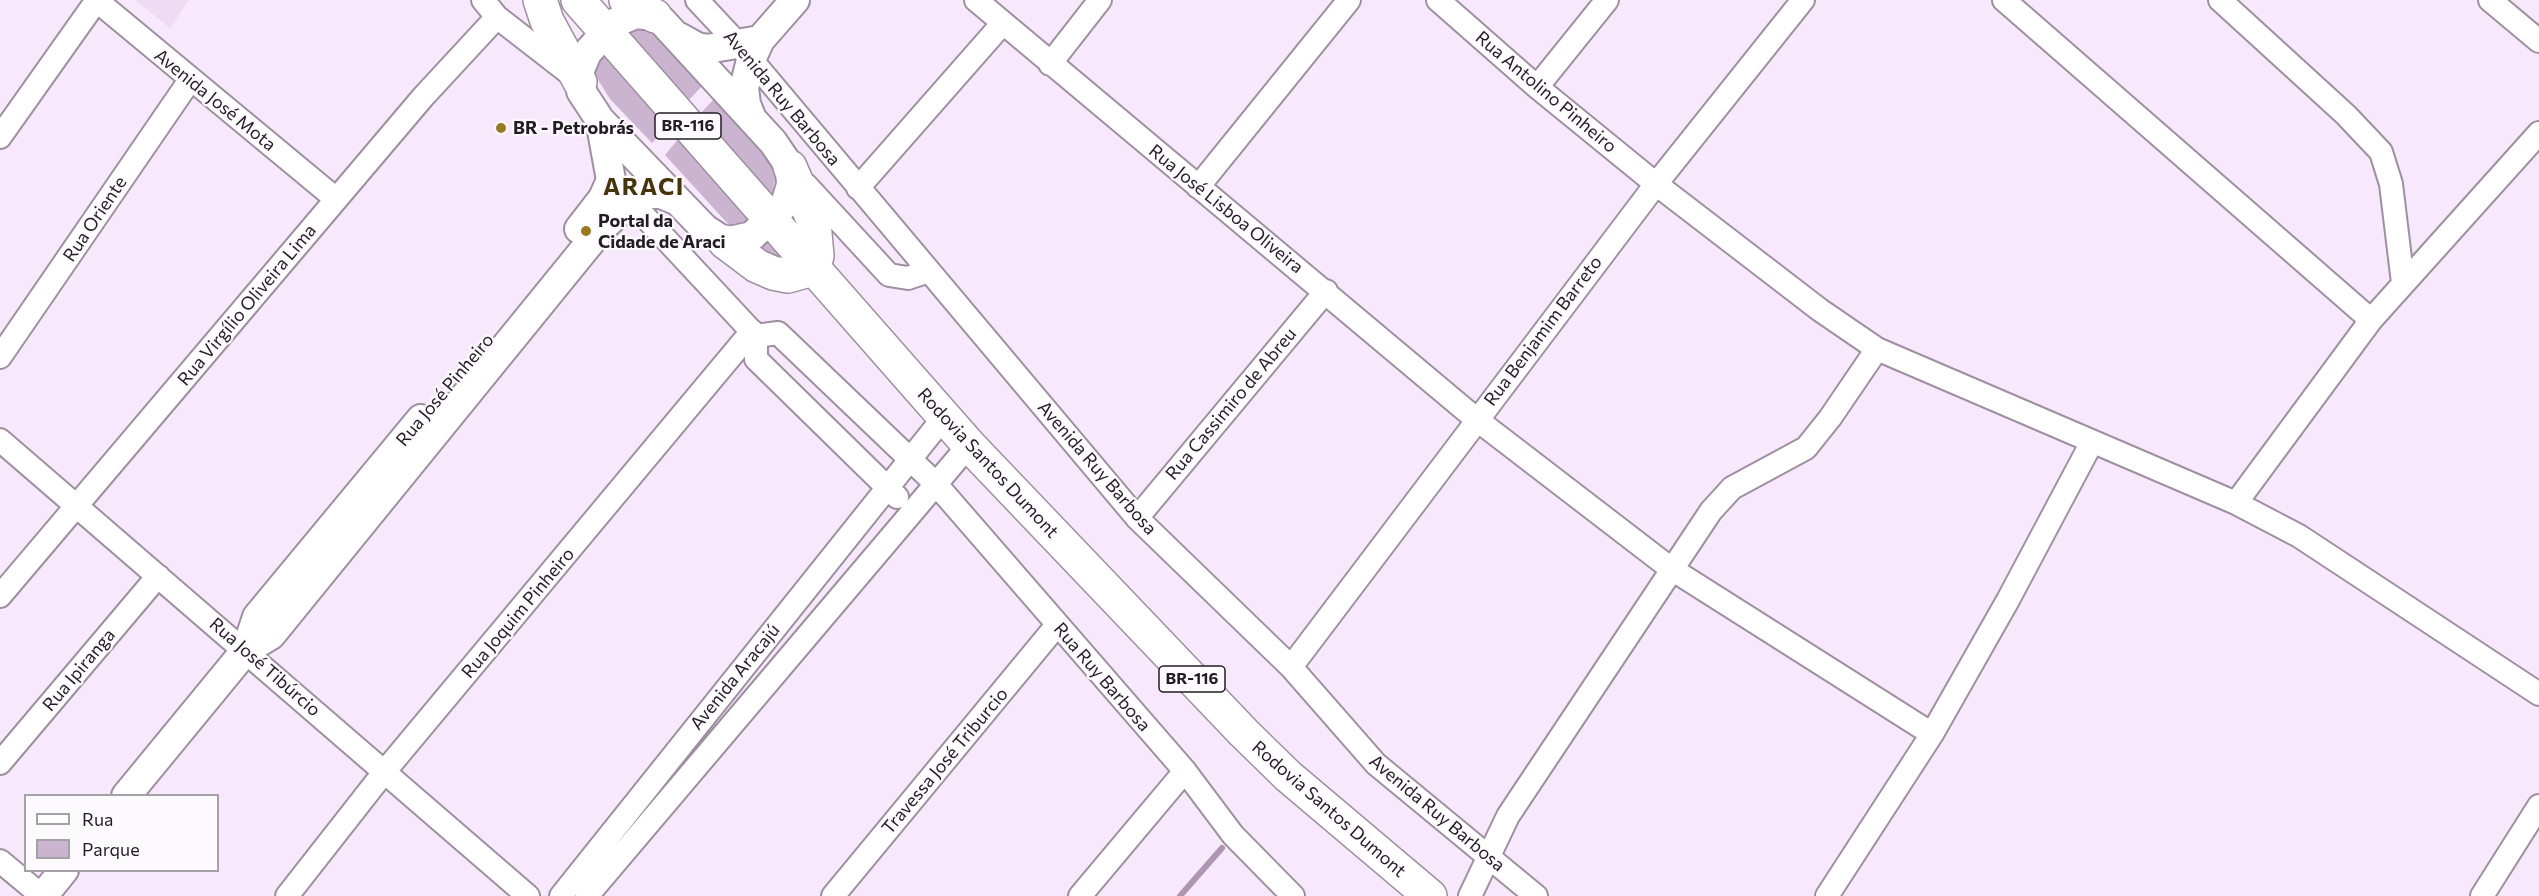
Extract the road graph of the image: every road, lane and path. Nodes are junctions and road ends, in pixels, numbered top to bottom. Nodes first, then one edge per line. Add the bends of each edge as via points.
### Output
1 (97, 0) edge
2 (483, 0) edge
3 (540, 0) edge
4 (578, 0) edge
5 (627, 0) edge
6 (697, 0) edge
7 (795, 0) edge
8 (976, 0) edge
9 (1100, 0) edge
10 (1349, 0) edge
11 (1438, 0) edge
12 (1607, 0) edge
13 (1803, 0) edge
14 (2004, 0) edge
15 (2220, 0) edge
16 (2490, 0) edge
17 (497, 17) junction
18 (657, 17) edge
19 (1004, 22) junction
20 (606, 32) junction
21 (2539, 41) edge
22 (750, 48) junction
23 (1050, 63) junction
24 (190, 80) junction
25 (580, 82) junction
26 (1537, 87) junction
27 (600, 120) junction
28 (753, 120) junction
29 (2539, 133) edge
30 (0, 137) edge
31 (790, 167) junction
32 (611, 180) junction
33 (1656, 184) junction
34 (1198, 187) junction
35 (858, 189) junction
36 (336, 199) junction
37 (678, 201) junction
38 (629, 202) junction
39 (770, 221) junction
40 (725, 242) junction
41 (813, 269) junction
42 (929, 271) junction
43 (2403, 283) junction
44 (1326, 291) junction
45 (2371, 320) junction
46 (754, 334) junction
47 (1877, 349) junction
48 (0, 357) edge
49 (944, 417) junction
50 (1476, 419) junction
51 (0, 440) edge
52 (2092, 442) junction
53 (969, 445) junction
54 (910, 458) junction
55 (935, 483) junction
56 (887, 488) junction
57 (2236, 503) junction
58 (77, 507) junction
59 (911, 510) junction
60 (1137, 518) junction
61 (1670, 568) junction
62 (158, 576) junction
63 (0, 596) edge
64 (1057, 625) junction
65 (246, 650) junction
66 (1291, 667) junction
67 (2539, 694) edge
68 (1932, 734) junction
69 (0, 764) edge
70 (385, 771) junction
71 (1185, 771) junction
72 (127, 794) edge
73 (2539, 806) edge
74 (1488, 858) junction
75 (0, 861) edge
76 (62, 872) edge
77 (42, 896) edge
78 (287, 896) edge
79 (528, 896) edge
80 (561, 896) edge
81 (588, 896) edge
82 (833, 896) edge
83 (1080, 896) edge
84 (1293, 896) edge
85 (1430, 896) edge
86 (1470, 896) edge
87 (1536, 896) edge
88 (1827, 896) edge
89 (2482, 896) edge

1 - 24 street, Avenida José Mota
1 - 30 street
2 - 17 street
3 - 25 highway
4 - 20 highway, Rodovia Santos Dumont / BR-116
5 - 18 highway
6 - 22 street, Avenida Ruy Barbosa
7 - 22 main road
8 - 19 street, Rua José Lisboa Oliveira
9 - 23 street
10 - 34 street
11 - 26 street, Rua Antolino Pinheiro
12 - 26 street
13 - 33 street, Rua Benjamim Barreto
14 - 45 street
15 - 43 street via 2381,152 2391,184
16 - 21 street
17 - 25 street
17 - 36 street, Rua Virgílio Oliveira Lima
18 - 20 main road via 628,16
18 - 22 main road via 697,47
18 - 28 main road
19 - 23 street, Rua José Lisboa Oliveira
19 - 35 street
20 - 25 main road via 587,53 579,72
20 - 39 highway, Rodovia Santos Dumont / BR-116
22 - 28 main road via 744,88
22 - 35 street, Avenida Ruy Barbosa
23 - 34 street, Rua José Lisboa Oliveira
24 - 36 street, Avenida José Mota
24 - 48 street, Rua Oriente
25 - 27 main road via 581,91
26 - 33 street, Rua Antolino Pinheiro
27 - 32 main road
27 - 37 main road
28 - 31 main road
29 - 43 street
31 - 39 main road via 789,195
31 - 41 highway via 814,222 817,256
31 - 42 street via 889,275 908,278
32 - 38 street
32 - 65 main road, Rua José Pinheiro via 582,226 257,617
33 - 47 street, Rua Antolino Pinheiro
33 - 50 street, Rua Benjamim Barreto
34 - 44 street, Rua José Lisboa Oliveira
35 - 42 street, Avenida Ruy Barbosa
36 - 58 street, Rua Virgílio Oliveira Lima
37 - 38 main road, Rua José Pinheiro via 662,194 643,194
37 - 40 main road via 705,229
38 - 46 street
38 - 65 main road, Rua José Pinheiro via 589,243 271,635
39 - 40 main road via 752,236
39 - 41 highway, Rodovia Santos Dumont / BR-116
40 - 41 highway via 773,273 788,276
41 - 49 highway, Rodovia Santos Dumont / BR-116
42 - 60 street, Avenida Ruy Barbosa
43 - 45 street
44 - 50 street, Rua José Lisboa Oliveira
44 - 60 street, Rua Cassimiro de Abreu
45 - 57 street
46 - 54 street, Rua Ruy Barbosa via 778,333
46 - 56 street via 756,359
46 - 70 street, Rua Joquim Pinheiro
47 - 52 street, Rua Antolino Pinheiro
47 - 61 street via 1812,442 1785,462 1732,488
49 - 53 highway, Rodovia Santos Dumont / BR-116
49 - 54 street, Avenida Aracajú
50 - 61 street, Rua José Lisboa Oliveira
50 - 66 street, Rua Benjamim Barreto
51 - 58 street, Rua José Tibúrcio
52 - 57 street, Rua Antolino Pinheiro
52 - 68 street
53 - 55 street, Avenida Aracajú
53 - 85 highway, Rodovia Santos Dumont / BR-116 via 1244,733 1288,776
54 - 55 street, Rua Ruy Barbosa
54 - 56 street, Avenida Aracajú
55 - 59 street, Avenida Aracajú
55 - 64 street, Rua Ruy Barbosa
56 - 59 street
56 - 80 street, Avenida Aracajú
57 - 67 street, Rua Antolino Pinheiro via 2299,536
58 - 62 street, Rua José Tibúrcio
58 - 63 street, Rua Virgílio Oliveira Lima
59 - 81 street, Avenida Aracajú
60 - 66 street, Avenida Ruy Barbosa
61 - 68 street, Rua José Lisboa Oliveira
61 - 74 street via 1508,816
62 - 65 street, Rua José Tibúrcio
62 - 69 street, Rua Ipiranga
64 - 71 street, Rua Ruy Barbosa
64 - 82 street, Travessa José Triburcio
65 - 70 street, Rua José Tibúrcio
65 - 72 main road, Rua José Pinheiro
66 - 74 street, Avenida Ruy Barbosa via 1376,764
68 - 88 street
70 - 78 street, Rua Joquim Pinheiro
70 - 79 street, Rua José Tibúrcio
71 - 83 street
71 - 84 street, Rua Ruy Barbosa via 1233,835
73 - 89 street
74 - 86 street
74 - 87 street, Avenida Ruy Barbosa
75 - 77 street
76 - 77 main road

